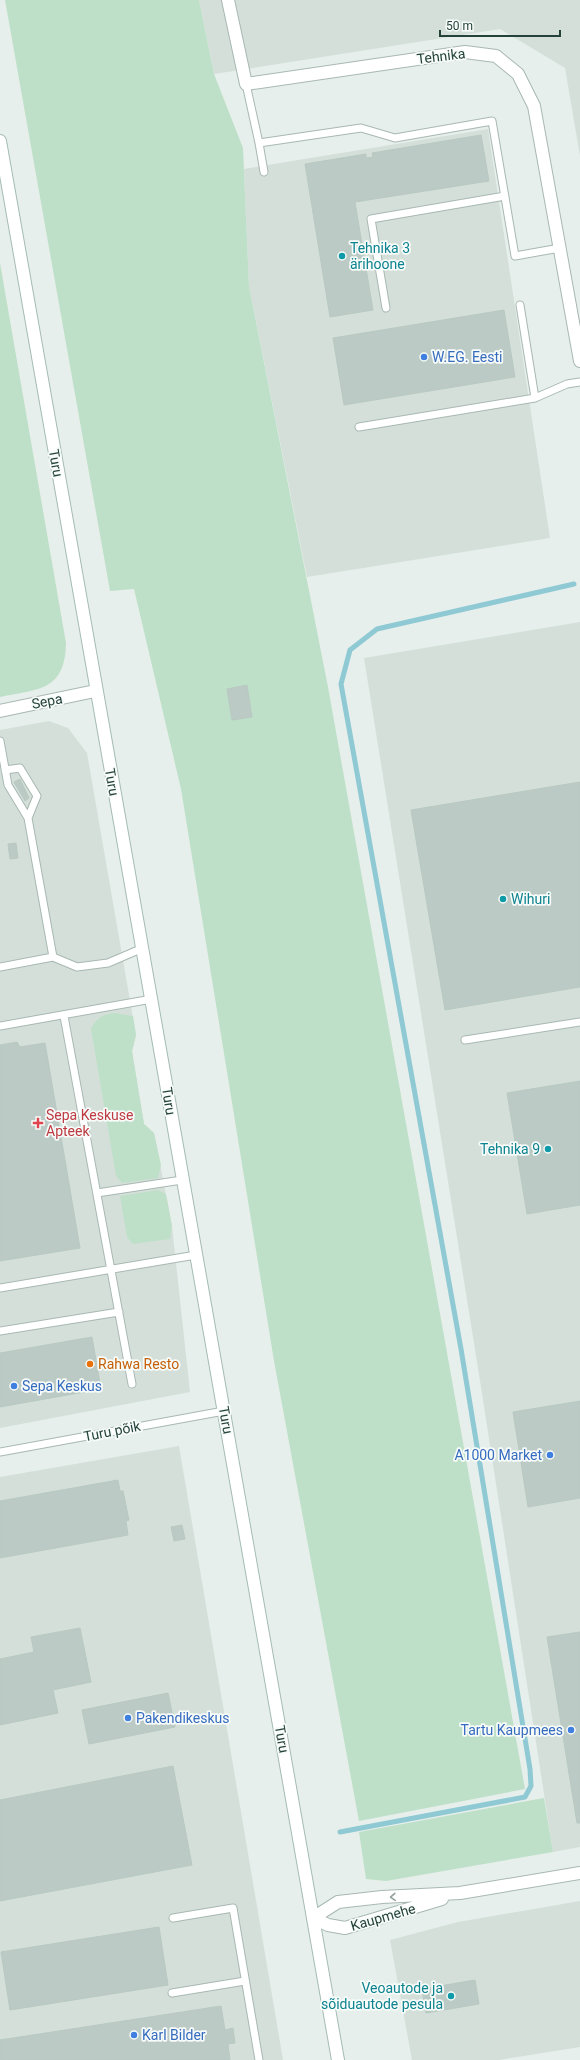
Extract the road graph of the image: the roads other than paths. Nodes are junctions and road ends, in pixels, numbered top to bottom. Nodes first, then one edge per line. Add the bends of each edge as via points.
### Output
1 (228, 0) edge
2 (246, 84) junction
3 (0, 141) edge
4 (259, 143) junction
5 (264, 172) dead end
6 (505, 196) junction
7 (560, 248) junction
8 (520, 305) dead end
9 (386, 308) dead end
10 (580, 361) edge
11 (580, 382) edge
12 (535, 398) junction
13 (359, 427) dead end
14 (95, 691) junction
15 (0, 711) edge
16 (0, 741) edge
17 (5, 770) junction
18 (28, 818) junction
19 (143, 948) junction
20 (53, 957) junction
21 (0, 966) edge
22 (152, 999) junction
23 (64, 1016) junction
24 (580, 1022) edge
25 (0, 1026) edge
26 (465, 1040) dead end
27 (182, 1180) junction
28 (97, 1193) junction
29 (196, 1255) junction
30 (111, 1269) junction
31 (0, 1288) edge
32 (119, 1312) junction
33 (0, 1331) edge
34 (132, 1384) dead end
35 (224, 1411) junction
36 (0, 1452) edge
37 (580, 1873) edge
38 (460, 1893) junction
39 (173, 1918) dead end
40 (313, 1918) junction
41 (245, 1981) junction
42 (172, 1994) dead end
43 (259, 2060) edge
44 (338, 2060) edge

1 - 2 main road
2 - 4 lane
2 - 7 main road, Tehnika via 465,52 496,56 518,74 534,106
3 - 14 main road, Turu
4 - 5 lane
4 - 6 lane via 360,128 395,138 492,121
6 - 7 lane via 515,256
6 - 9 lane via 371,218
7 - 10 main road, Tehnika
8 - 12 lane
11 - 12 lane via 567,384
12 - 13 lane
14 - 15 main road, Sepa
14 - 19 main road, Turu
16 - 17 lane
17 - 18 lane via 8,786
17 - 18 lane via 20,768 37,796
18 - 20 lane
19 - 20 lane via 108,963 77,967
19 - 22 main road, Turu
20 - 21 lane
22 - 23 lane
22 - 27 main road, Turu
23 - 25 lane
23 - 28 lane
24 - 26 lane
27 - 28 lane
27 - 29 main road, Turu
28 - 30 lane
29 - 30 lane
29 - 35 main road, Turu
30 - 31 lane
30 - 32 lane
32 - 33 lane
32 - 34 lane
35 - 36 lane, Turu põik
35 - 40 main road, Turu
37 - 38 main road, Kaupmehe
38 -> 40 main road, Kaupmehe via 338,1902
38 - 40 main road, Kaupmehe via 345,1928 328,1925
39 - 41 lane via 233,1908
40 - 44 main road, Turu
41 - 42 lane
41 - 43 lane

